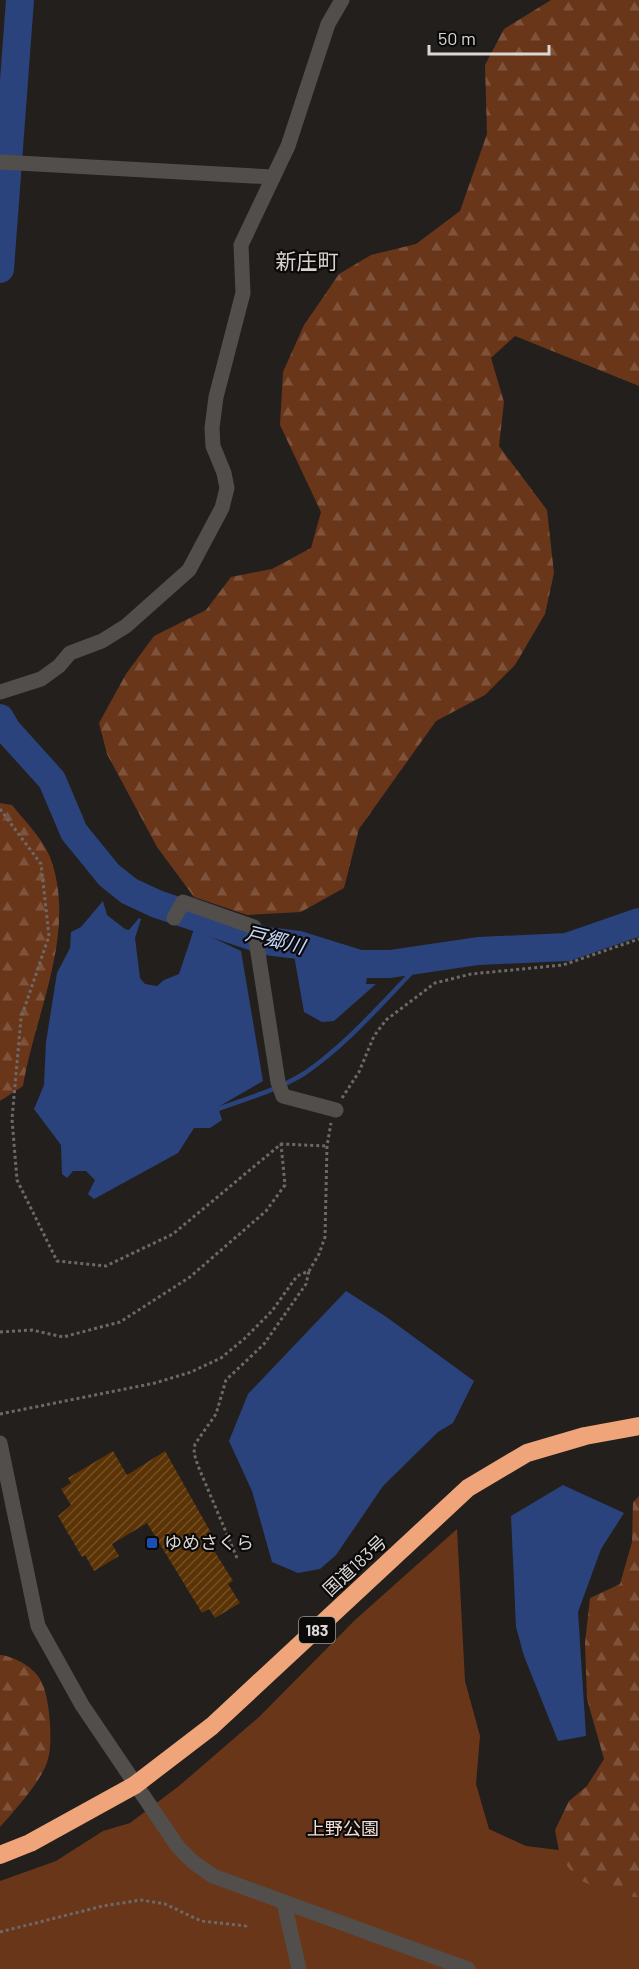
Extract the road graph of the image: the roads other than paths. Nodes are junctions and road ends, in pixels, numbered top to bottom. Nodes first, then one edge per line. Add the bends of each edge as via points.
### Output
1 (342, 0) edge
2 (0, 162) edge
3 (272, 177) junction
4 (0, 692) edge
5 (177, 912) dead end
6 (336, 1110) road end
7 (639, 1426) edge
8 (0, 1443) edge
9 (135, 1785) junction
10 (0, 1856) edge
11 (284, 1903) junction
12 (299, 1969) edge
13 (468, 1969) edge

1 - 3 street via 328,24 288,146
2 - 3 street
3 - 4 street via 241,245 243,293 216,397 212,428 213,446 227,488 207,538 189,570 126,626 102,641 70,653 41,679
5 - 6 street via 183,902 254,927 283,1096
7 - 9 highway, 国道183号 / 183 via 527,1453 468,1488 212,1726
8 - 9 street via 38,1626 58,1666
9 - 10 highway, 国道183号 / 183
9 - 11 street via 167,1833 193,1862 213,1876
11 - 12 street
11 - 13 street

